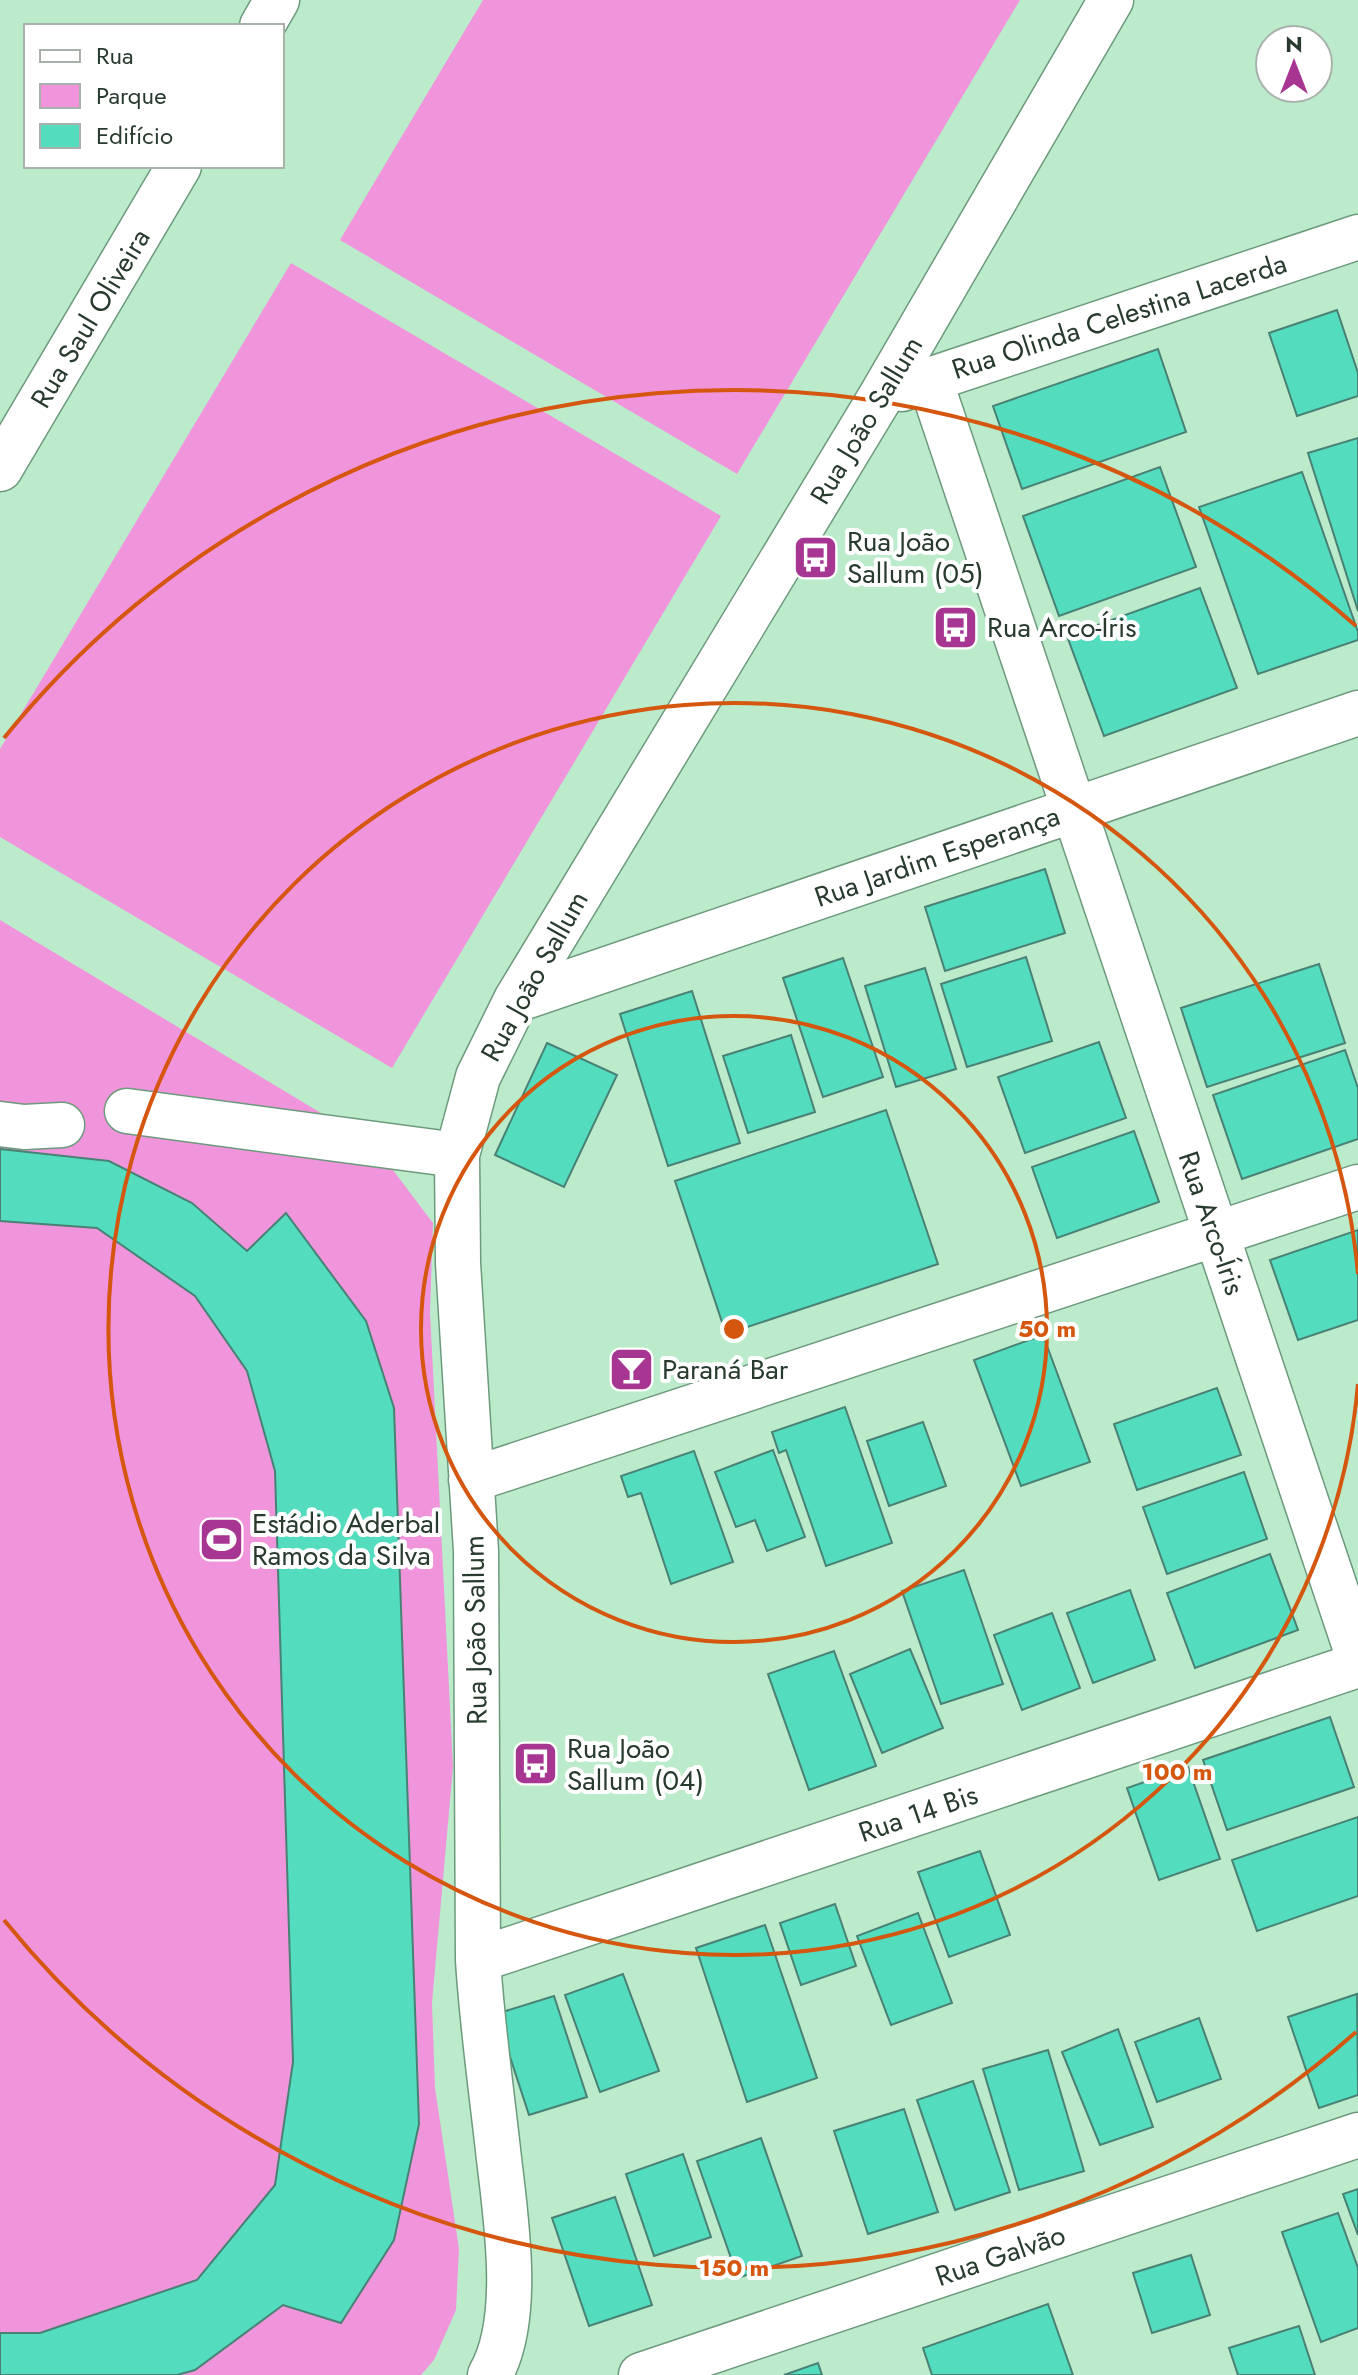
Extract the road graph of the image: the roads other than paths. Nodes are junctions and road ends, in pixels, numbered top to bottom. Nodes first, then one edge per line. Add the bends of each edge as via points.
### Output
1 (277, 0) edge
2 (1111, 0) edge
3 (263, 24) edge
4 (178, 168) edge
5 (1358, 237) edge
6 (930, 380) junction
7 (881, 396) junction
8 (0, 469) edge
9 (1358, 713) edge
10 (1074, 810) junction
11 (516, 1000) junction
12 (127, 1111) dead end
13 (0, 1124) edge
14 (62, 1125) dead end
15 (457, 1155) junction
16 (1358, 1187) edge
17 (1216, 1234) junction
18 (471, 1480) junction
19 (1358, 1656) edge
20 (1358, 1665) edge
21 (478, 1960) junction
22 (1358, 2135) edge
23 (490, 2375) edge
24 (641, 2375) edge

1 - 3 street
2 - 7 street, Rua João Sallum
4 - 8 street, Rua Saul Oliveira
5 - 6 street, Rua Olinda Celestina Lacerda
6 - 7 street, Rua Olinda Celestina Lacerda
6 - 10 street, Rua Arco-Íris
7 - 11 street, Rua João Sallum
9 - 10 street, Rua Jardim Esperança
10 - 11 street, Rua Jardim Esperança
10 - 17 street, Rua Arco-Íris
11 - 15 street, Rua João Sallum via 478,1077
12 - 15 street
13 - 14 street
15 - 18 street, Rua João Sallum
16 - 17 street
17 - 18 street
17 - 19 street, Rua Arco-Íris
18 - 21 street, Rua João Sallum
20 - 21 street, Rua 14 Bis
21 - 23 street, Rua João Sallum via 511,2261 505,2328
22 - 24 street, Rua Galvão

